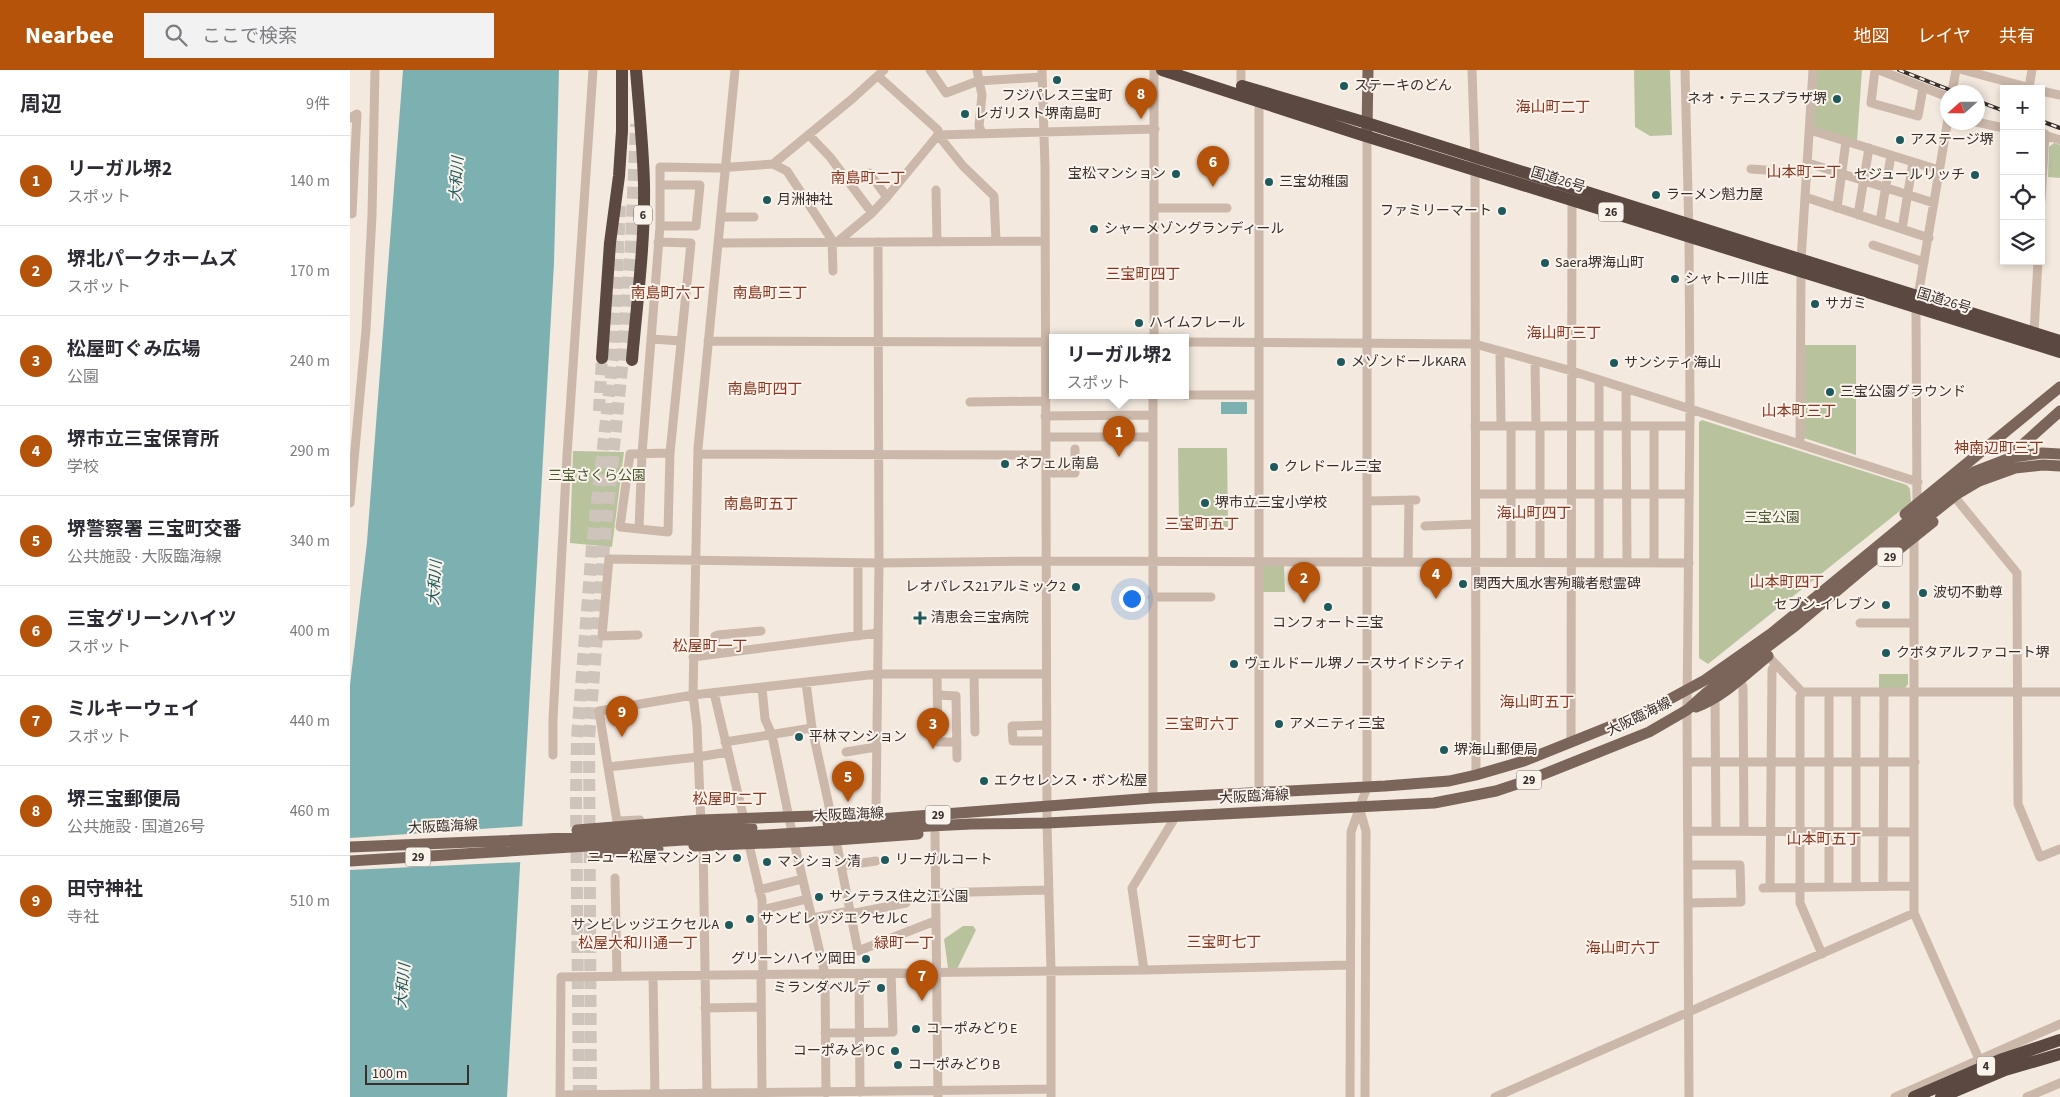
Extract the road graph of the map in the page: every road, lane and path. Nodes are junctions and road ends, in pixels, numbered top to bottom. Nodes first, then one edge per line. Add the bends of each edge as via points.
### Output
1 (375, 70) edge
2 (593, 70) edge
3 (622, 70) edge
4 (636, 70) edge
5 (734, 70) edge
6 (930, 70) edge
7 (978, 70) edge
8 (1154, 70) edge
9 (1162, 70) edge
10 (1189, 70) edge
11 (1241, 70) edge
12 (1368, 70) edge
13 (1472, 70) edge
14 (1685, 70) edge
15 (1814, 70) edge
16 (1875, 70) edge
17 (1879, 70) edge
18 (2032, 70) edge
19 (1955, 71) edge
20 (881, 73) edge
21 (1042, 73) edge
22 (978, 81) junction
23 (1953, 85) edge
24 (2018, 85) edge
25 (2032, 85) edge
26 (1241, 86) junction
27 (1923, 88) junction
28 (2045, 92) edge
29 (1940, 94) edge
30 (2060, 95) edge
31 (1259, 101) junction
32 (350, 118) edge
33 (1985, 124) edge
34 (2000, 127) edge
35 (1155, 129) junction
36 (1367, 130) junction
37 (1810, 130) junction
38 (1946, 130) edge
39 (1044, 131) junction
40 (982, 133) junction
41 (809, 135) junction
42 (938, 135) junction
43 (2045, 135) edge
44 (2060, 140) edge
45 (1846, 141) junction
46 (1869, 148) junction
47 (1891, 155) junction
48 (1913, 162) junction
49 (1808, 163) junction
50 (773, 164) junction
51 (1475, 164) junction
52 (726, 168) junction
53 (1751, 169) dead end
54 (1940, 170) junction
55 (869, 173) dead end
56 (1807, 173) junction
57 (1842, 174) junction
58 (1863, 181) junction
59 (661, 184) junction
60 (1886, 188) junction
61 (936, 190) dead end
62 (1907, 194) junction
63 (887, 197) junction
64 (1805, 197) junction
65 (1572, 200) junction
66 (1934, 203) junction
67 (1154, 208) junction
68 (1227, 208) dead end
69 (1836, 208) junction
70 (872, 213) junction
71 (352, 214) dead end
72 (1858, 214) junction
73 (721, 217) junction
74 (754, 217) dead end
75 (1880, 222) junction
76 (660, 226) junction
77 (1902, 229) junction
78 (1688, 230) junction
79 (1929, 238) junction
80 (996, 241) junction
81 (1044, 241) junction
82 (658, 242) junction
83 (878, 242) junction
84 (937, 242) junction
85 (718, 243) junction
86 (834, 243) junction
87 (1873, 245) dead end
88 (1924, 262) junction
89 (2038, 265) edge
90 (1801, 266) junction
91 (833, 271) dead end
92 (1917, 303) junction
93 (2034, 333) junction
94 (1154, 334) edge
95 (652, 339) junction
96 (879, 340) junction
97 (681, 341) junction
98 (708, 341) junction
99 (2060, 341) edge
100 (1049, 342) edge
101 (1189, 342) edge
102 (1366, 342) junction
103 (1259, 343) junction
104 (1475, 344) junction
105 (1500, 351) junction
106 (2060, 352) edge
107 (602, 358) tunnel mouth
108 (632, 360) dead end
109 (1535, 361) junction
110 (1572, 372) junction
111 (1599, 380) junction
112 (2060, 387) edge
113 (1626, 389) junction
114 (1189, 395) edge
115 (1258, 395) junction
116 (1153, 399) edge
117 (1045, 401) junction
118 (970, 402) dead end
119 (1690, 410) junction
120 (2060, 411) edge
121 (1153, 415) junction
122 (1045, 416) junction
123 (1475, 426) junction
124 (1506, 426) junction
125 (1538, 426) junction
126 (1572, 426) junction
127 (1599, 426) junction
128 (1626, 426) junction
129 (1654, 426) junction
130 (1690, 426) junction
131 (1046, 437) junction
132 (1152, 437) junction
133 (1800, 444) junction
134 (1075, 449) dead end
135 (670, 453) junction
136 (642, 454) junction
137 (698, 454) junction
138 (2060, 454) edge
139 (878, 455) junction
140 (1046, 455) junction
141 (2060, 466) edge
142 (1046, 473) junction
143 (1918, 482) junction
144 (1476, 494) junction
145 (1510, 494) junction
146 (1541, 494) junction
147 (1571, 494) junction
148 (1599, 494) junction
149 (1627, 494) junction
150 (1654, 494) junction
151 (1689, 494) junction
152 (1367, 501) junction
153 (1958, 501) junction
154 (350, 503) edge
155 (1917, 503) junction
156 (1476, 524) junction
157 (1425, 526) dead end
158 (639, 529) junction
159 (1914, 538) junction
160 (696, 560) junction
161 (1047, 561) junction
162 (1152, 562) junction
163 (1259, 562) junction
164 (1367, 562) junction
165 (1408, 562) junction
166 (1511, 562) junction
167 (1540, 562) junction
168 (1571, 562) junction
169 (1599, 562) junction
170 (1627, 562) junction
171 (858, 563) junction
172 (878, 563) junction
173 (1476, 563) junction
174 (1654, 563) junction
175 (1689, 563) junction
176 (1862, 565) junction
177 (1152, 597) junction
178 (1211, 597) dead end
179 (1866, 620) dead end
180 (1914, 623) junction
181 (878, 633) junction
182 (638, 635) dead end
183 (858, 636) junction
184 (758, 649) junction
185 (716, 654) junction
186 (693, 657) junction
187 (1772, 660) junction
188 (1716, 673) junction
189 (877, 674) junction
190 (938, 674) junction
191 (974, 674) junction
192 (1046, 674) junction
193 (1740, 679) junction
194 (806, 683) junction
195 (762, 688) junction
196 (1687, 690) junction
197 (1802, 692) junction
198 (1829, 692) junction
199 (1856, 692) junction
200 (1884, 692) junction
201 (1916, 692) junction
202 (2017, 692) junction
203 (2060, 692) edge
204 (714, 693) junction
205 (693, 695) junction
206 (938, 695) junction
207 (1715, 697) junction
208 (1687, 710) junction
209 (1047, 725) junction
210 (812, 728) junction
211 (975, 732) dead end
212 (772, 735) junction
213 (1047, 741) junction
214 (725, 742) junction
215 (957, 742) junction
216 (1571, 743) junction
217 (876, 747) junction
218 (728, 752) junction
219 (846, 752) dead end
220 (553, 755) dead end
221 (698, 757) junction
222 (957, 758) dead end
223 (1744, 761) junction
224 (1772, 761) junction
225 (1688, 762) junction
226 (1716, 762) junction
227 (1800, 762) junction
228 (1829, 762) junction
229 (1856, 762) junction
230 (1884, 762) junction
231 (1915, 762) junction
232 (608, 767) junction
233 (1476, 775) junction
234 (1367, 787) junction
235 (1259, 792) junction
236 (1153, 798) junction
237 (1047, 807) junction
238 (1359, 807) junction
239 (876, 813) junction
240 (1176, 816) junction
241 (789, 817) junction
242 (700, 818) junction
243 (744, 819) junction
244 (1047, 823) junction
245 (831, 827) junction
246 (1688, 831) junction
247 (1716, 831) junction
248 (1744, 831) junction
249 (1771, 831) junction
250 (1800, 832) junction
251 (1829, 832) junction
252 (1857, 832) junction
253 (1883, 832) junction
254 (1914, 832) junction
255 (935, 833) junction
256 (794, 842) junction
257 (545, 843) junction
258 (749, 845) junction
259 (704, 846) junction
260 (350, 847) edge
261 (2060, 849) edge
262 (350, 861) edge
263 (876, 861) dead end
264 (1688, 865) junction
265 (841, 866) junction
266 (615, 878) dead end
267 (802, 879) junction
268 (1800, 886) junction
269 (1829, 886) junction
270 (1856, 886) junction
271 (1883, 886) junction
272 (1914, 886) junction
273 (759, 890) junction
274 (1049, 890) junction
275 (935, 893) junction
276 (807, 900) junction
277 (906, 903) dead end
278 (1688, 903) junction
279 (762, 910) junction
280 (850, 912) junction
281 (1914, 913) junction
282 (812, 918) junction
283 (935, 921) junction
284 (1822, 954) junction
285 (1350, 965) junction
286 (1051, 970) junction
287 (1144, 970) junction
288 (891, 973) junction
289 (936, 973) junction
290 (824, 974) junction
291 (859, 974) junction
292 (762, 975) junction
293 (617, 976) junction
294 (652, 976) junction
295 (704, 976) junction
296 (761, 1007) junction
297 (705, 1008) junction
298 (1689, 1013) junction
299 (2060, 1024) edge
300 (860, 1033) junction
301 (825, 1034) junction
302 (2060, 1040) edge
303 (2060, 1054) edge
304 (1979, 1059) junction
305 (2060, 1083) edge
306 (860, 1092) junction
307 (762, 1093) junction
308 (1051, 1093) edge
309 (823, 1094) edge
310 (938, 1094) edge
311 (707, 1095) edge
312 (560, 1096) edge
313 (655, 1096) edge
314 (1350, 1097) edge
315 (1365, 1097) edge
316 (1495, 1097) edge
317 (1689, 1097) edge
318 (1896, 1097) edge
319 (1914, 1097) edge
320 (1941, 1097) edge
321 (2027, 1097) edge

1 - 154 street via 366,320
2 - 220 street via 567,455
3 - 107 highway, 6 via 619,176 610,243
4 - 108 highway, 6 via 644,186
5 - 52 street
6 - 22 street via 946,93
7 - 22 street
8 - 35 street
9 - 31 highway, 国道26号 / 26
10 - 26 highway, 国道26号 / 26
11 - 26 street
12 - 36 main road
13 - 51 street
14 - 78 street
15 - 37 street
16 - 27 street via 1870,104 1918,116
17 - 27 street
18 - 25 street
19 - 23 street
19 - 24 street
20 - 41 street
20 - 42 street via 938,130
21 - 22 street
21 - 39 street
22 - 40 street via 982,95 979,126
26 - 36 highway, 国道26号 / 26
27 - 29 street
28 - 30 street
31 - 36 highway, 国道26号 / 26
31 - 103 street
32 - 71 street via 357,114
33 - 34 street
35 - 39 street
35 - 67 street
36 - 51 highway, 国道26号 / 26
36 - 102 street
37 - 45 street
37 - 49 street
38 - 54 street
39 - 40 street
39 - 81 street
40 - 42 street
41 - 50 street
41 - 70 street via 830,157
42 - 63 street
42 - 80 street via 963,166 994,196
43 - 44 street
45 - 46 street
45 - 57 street
46 - 47 street
46 - 58 street
47 - 48 street
47 - 60 street
48 - 54 street
48 - 62 street
49 - 56 street
49 - 57 street
50 - 52 street
50 - 86 street via 787,171
51 - 65 highway, 国道26号 / 26
51 - 78 highway, 国道26号 / 26
51 - 104 street
52 - 59 street via 660,167
52 - 73 street
53 - 56 street
54 - 66 street
55 - 63 street
56 - 64 street
57 - 58 street
57 - 69 street
58 - 60 street
58 - 72 street
59 - 76 street
59 - 76 street via 700,185 696,226
60 - 62 street
60 - 75 street
61 - 84 street
62 - 66 street
62 - 77 street
63 - 70 street
64 - 69 street
64 - 90 street
65 - 78 highway, 国道26号 / 26
65 - 110 street
66 - 79 street
67 - 68 street via 1197,212
67 - 94 street
69 - 72 street
70 - 86 street
72 - 75 street
73 - 74 street
73 - 85 street
75 - 77 street
76 - 82 street
77 - 79 street
78 - 90 highway, 国道26号 / 26
78 - 119 street
79 - 88 street
80 - 81 street
80 - 84 street
81 - 100 street
82 - 95 street
82 - 97 street via 691,243
83 - 84 street
83 - 86 street
83 - 96 street
85 - 86 street
85 - 98 street
86 - 91 street
87 - 88 street
88 - 92 street
89 - 93 street
90 - 92 highway, 国道26号 / 26
90 - 133 street
92 - 93 highway, 国道26号 / 26
92 - 106 highway, 国道26号 / 26
92 - 143 street
93 - 99 highway, 国道26号 / 26
95 - 97 street
95 - 136 street
96 - 98 street
96 - 100 street
96 - 139 street
97 - 135 street
98 - 137 street
100 - 117 street
101 - 103 street
102 - 103 street
102 - 104 street
102 - 152 street
103 - 115 street
104 - 105 street
104 - 123 street
105 - 109 street
105 - 124 street
109 - 110 street
109 - 125 street
110 - 111 street
110 - 126 street
111 - 113 street
111 - 127 street
112 - 155 main road, 29
113 - 119 street
113 - 128 street
114 - 115 street
115 - 163 street
116 - 121 street
117 - 118 street via 1001,405
117 - 122 street
119 - 130 street
119 - 133 street
120 - 153 main road, 29
121 - 122 street
121 - 132 street
122 - 131 street
123 - 124 street
123 - 144 street
124 - 125 street
124 - 145 street
125 - 126 street
125 - 146 street
126 - 127 street
126 - 147 street
127 - 128 street
127 - 148 street
128 - 129 street
128 - 149 street
129 - 130 street
129 - 150 street
130 - 151 street
131 - 132 street
131 - 140 street
132 - 162 street
133 - 143 street
134 - 142 street via 1075,473
135 - 136 street
135 - 158 street via 668,532
136 - 158 street
136 - 158 street via 630,454 620,527
137 - 139 street
137 - 160 street
138 - 176 main road, 大阪臨海線 / 29 via 2013,457 1974,472 1940,495
139 - 140 street
139 - 172 street
140 - 142 street
141 - 176 main road, 大阪臨海線 / 29 via 2015,468 1979,481
142 - 161 street
143 - 155 street
144 - 145 street
144 - 156 street
145 - 146 street
145 - 166 street
146 - 147 street
146 - 167 street
147 - 148 street
147 - 168 street
148 - 149 street
148 - 169 street
149 - 150 street
149 - 170 street
150 - 151 street
150 - 174 street
151 - 175 street
152 - 164 street
152 - 165 street via 1412,500
153 - 159 main road, 29
153 - 202 street via 2017,573
155 - 159 street
155 - 188 main road, 29
156 - 157 street
156 - 173 street
159 - 180 street
159 - 187 main road, 29
160 - 171 street
160 - 182 street via 609,559 602,636
160 - 186 street
161 - 162 street
161 - 172 street
161 - 192 street
162 - 163 street
162 - 177 street
163 - 164 street
163 - 235 street
164 - 165 street
164 - 234 street
165 - 173 street
166 - 167 street
166 - 173 street
167 - 168 street
168 - 169 street
168 - 216 street
169 - 170 street
170 - 174 street
171 - 172 street
171 - 183 street
172 - 181 street
173 - 233 street
174 - 175 street
175 - 196 street
176 - 188 main road, 大阪臨海線 / 29
176 - 208 main road, 大阪臨海線 / 29 via 1796,626
177 - 178 street
177 - 236 street
179 - 180 street
180 - 201 street
181 - 183 street
181 - 189 street
183 - 184 street
184 - 185 street
184 - 185 street via 759,631 716,636
185 - 186 street
186 - 205 street
187 - 193 main road, 29
187 - 197 street
187 - 224 street
188 - 196 main road, 大阪臨海線 / 29
189 - 190 street
189 - 194 street
189 - 217 street
190 - 191 street
190 - 206 street
191 - 192 street
191 - 211 street
192 - 209 street
193 - 207 main road, 29
193 - 223 street via 1743,686
194 - 195 street
194 - 210 street
195 - 204 street
195 - 212 street via 765,719
196 - 208 street
196 - 216 main road, 大阪臨海線 / 29 via 1646,712
197 - 198 street
197 - 227 street
198 - 199 street
198 - 228 street
199 - 200 street
199 - 229 street
200 - 201 street
200 - 230 street
201 - 202 street
201 - 231 street
202 - 203 street
202 - 261 street via 2018,804 2040,857
204 - 205 street
204 - 214 street
205 - 221 street
205 - 232 street via 599,711
206 - 215 street via 956,696
206 - 215 street via 938,742
207 - 208 main road, 29
207 - 226 street
208 - 225 street
208 - 238 main road, 大阪臨海線 / 29 via 1649,732 1496,791 1434,803
209 - 213 street
209 - 213 street via 1012,726 1013,741
210 - 212 street
210 - 245 street
212 - 214 street
212 - 241 street
213 - 237 street
214 - 218 street
215 - 222 street
216 - 233 main road, 大阪臨海線 / 29
217 - 219 street
217 - 239 street
218 - 221 street
218 - 243 street
221 - 232 street
221 - 242 street
223 - 224 street
223 - 226 street
223 - 248 street
224 - 227 street
224 - 249 street
225 - 226 street
225 - 246 street
226 - 247 street
227 - 228 street
227 - 250 street
228 - 229 street
228 - 251 street
229 - 230 street
229 - 252 street
230 - 231 street
230 - 253 street
231 - 254 street
232 - 242 street via 617,821
233 - 234 main road, 大阪臨海線 / 29 via 1449,781
234 - 235 main road, 大阪臨海線
234 - 238 street
235 - 236 main road, 大阪臨海線
236 - 237 main road, 大阪臨海線
237 - 239 main road via 981,806
237 - 244 street
237 - 245 main road, 大阪臨海線 / 29
238 - 240 main road, 大阪臨海線
238 - 285 street via 1351,832
238 - 315 street via 1366,831
239 - 245 main road
240 - 244 main road, 大阪臨海線
240 - 287 street via 1132,888
241 - 243 main road
241 - 245 main road
241 - 256 street
242 - 243 main road
242 - 257 main road, 29 via 640,825
242 - 259 street
244 - 245 main road, 大阪臨海線 / 29
244 - 255 main road
244 - 274 street
245 - 255 main road
245 - 256 main road
245 - 257 main road, 大阪臨海線 / 29
245 - 265 street
246 - 247 street
246 - 264 street
247 - 248 street
248 - 249 street
249 - 250 street
249 - 268 street via 1767,888
250 - 251 street
250 - 268 street
251 - 252 street
251 - 269 street
252 - 253 street
252 - 270 street
253 - 254 street
253 - 271 street
254 - 272 street
255 - 275 street
256 - 258 main road
256 - 267 street
257 - 259 main road, 29 via 634,851
257 - 260 main road, 大阪臨海線 / 29 via 486,840
257 - 262 main road, 大阪臨海線 / 29 via 487,853
258 - 259 main road
258 - 273 street
259 - 295 street
263 - 265 street
264 - 278 street
264 - 278 street via 1740,865 1741,902
265 - 280 street
266 - 293 street
267 - 273 street
267 - 276 street
268 - 269 street
268 - 284 street via 1800,903
269 - 270 street
270 - 271 street
271 - 272 street
272 - 281 street
273 - 279 street
274 - 275 street
274 - 286 street
275 - 283 street
276 - 279 street
276 - 282 street
277 - 280 street
278 - 298 street
279 - 292 street
280 - 282 street
280 - 283 street via 858,951
281 - 284 street
281 - 304 street
282 - 290 street
283 - 289 street
284 - 298 street
285 - 287 street
285 - 314 street
286 - 287 street
286 - 289 street
286 - 308 street
288 - 289 street
288 - 291 street
288 - 300 street via 893,1032
289 - 310 street
290 - 291 street
290 - 292 street
290 - 301 street
291 - 300 street
292 - 295 street
292 - 296 street
293 - 294 street
293 - 312 street via 560,976
294 - 295 street
294 - 313 street
295 - 297 street
296 - 297 street
296 - 307 street
297 - 311 street
298 - 316 street
298 - 317 street
299 - 304 street
300 - 301 street
300 - 306 street
301 - 309 street
302 - 319 highway, 4 via 2000,1060
303 - 320 highway, 4 via 2005,1070
304 - 318 street
305 - 321 street
306 - 309 street
306 - 310 street
307 - 309 street
307 - 311 street
308 - 310 street
311 - 313 street
312 - 313 street

